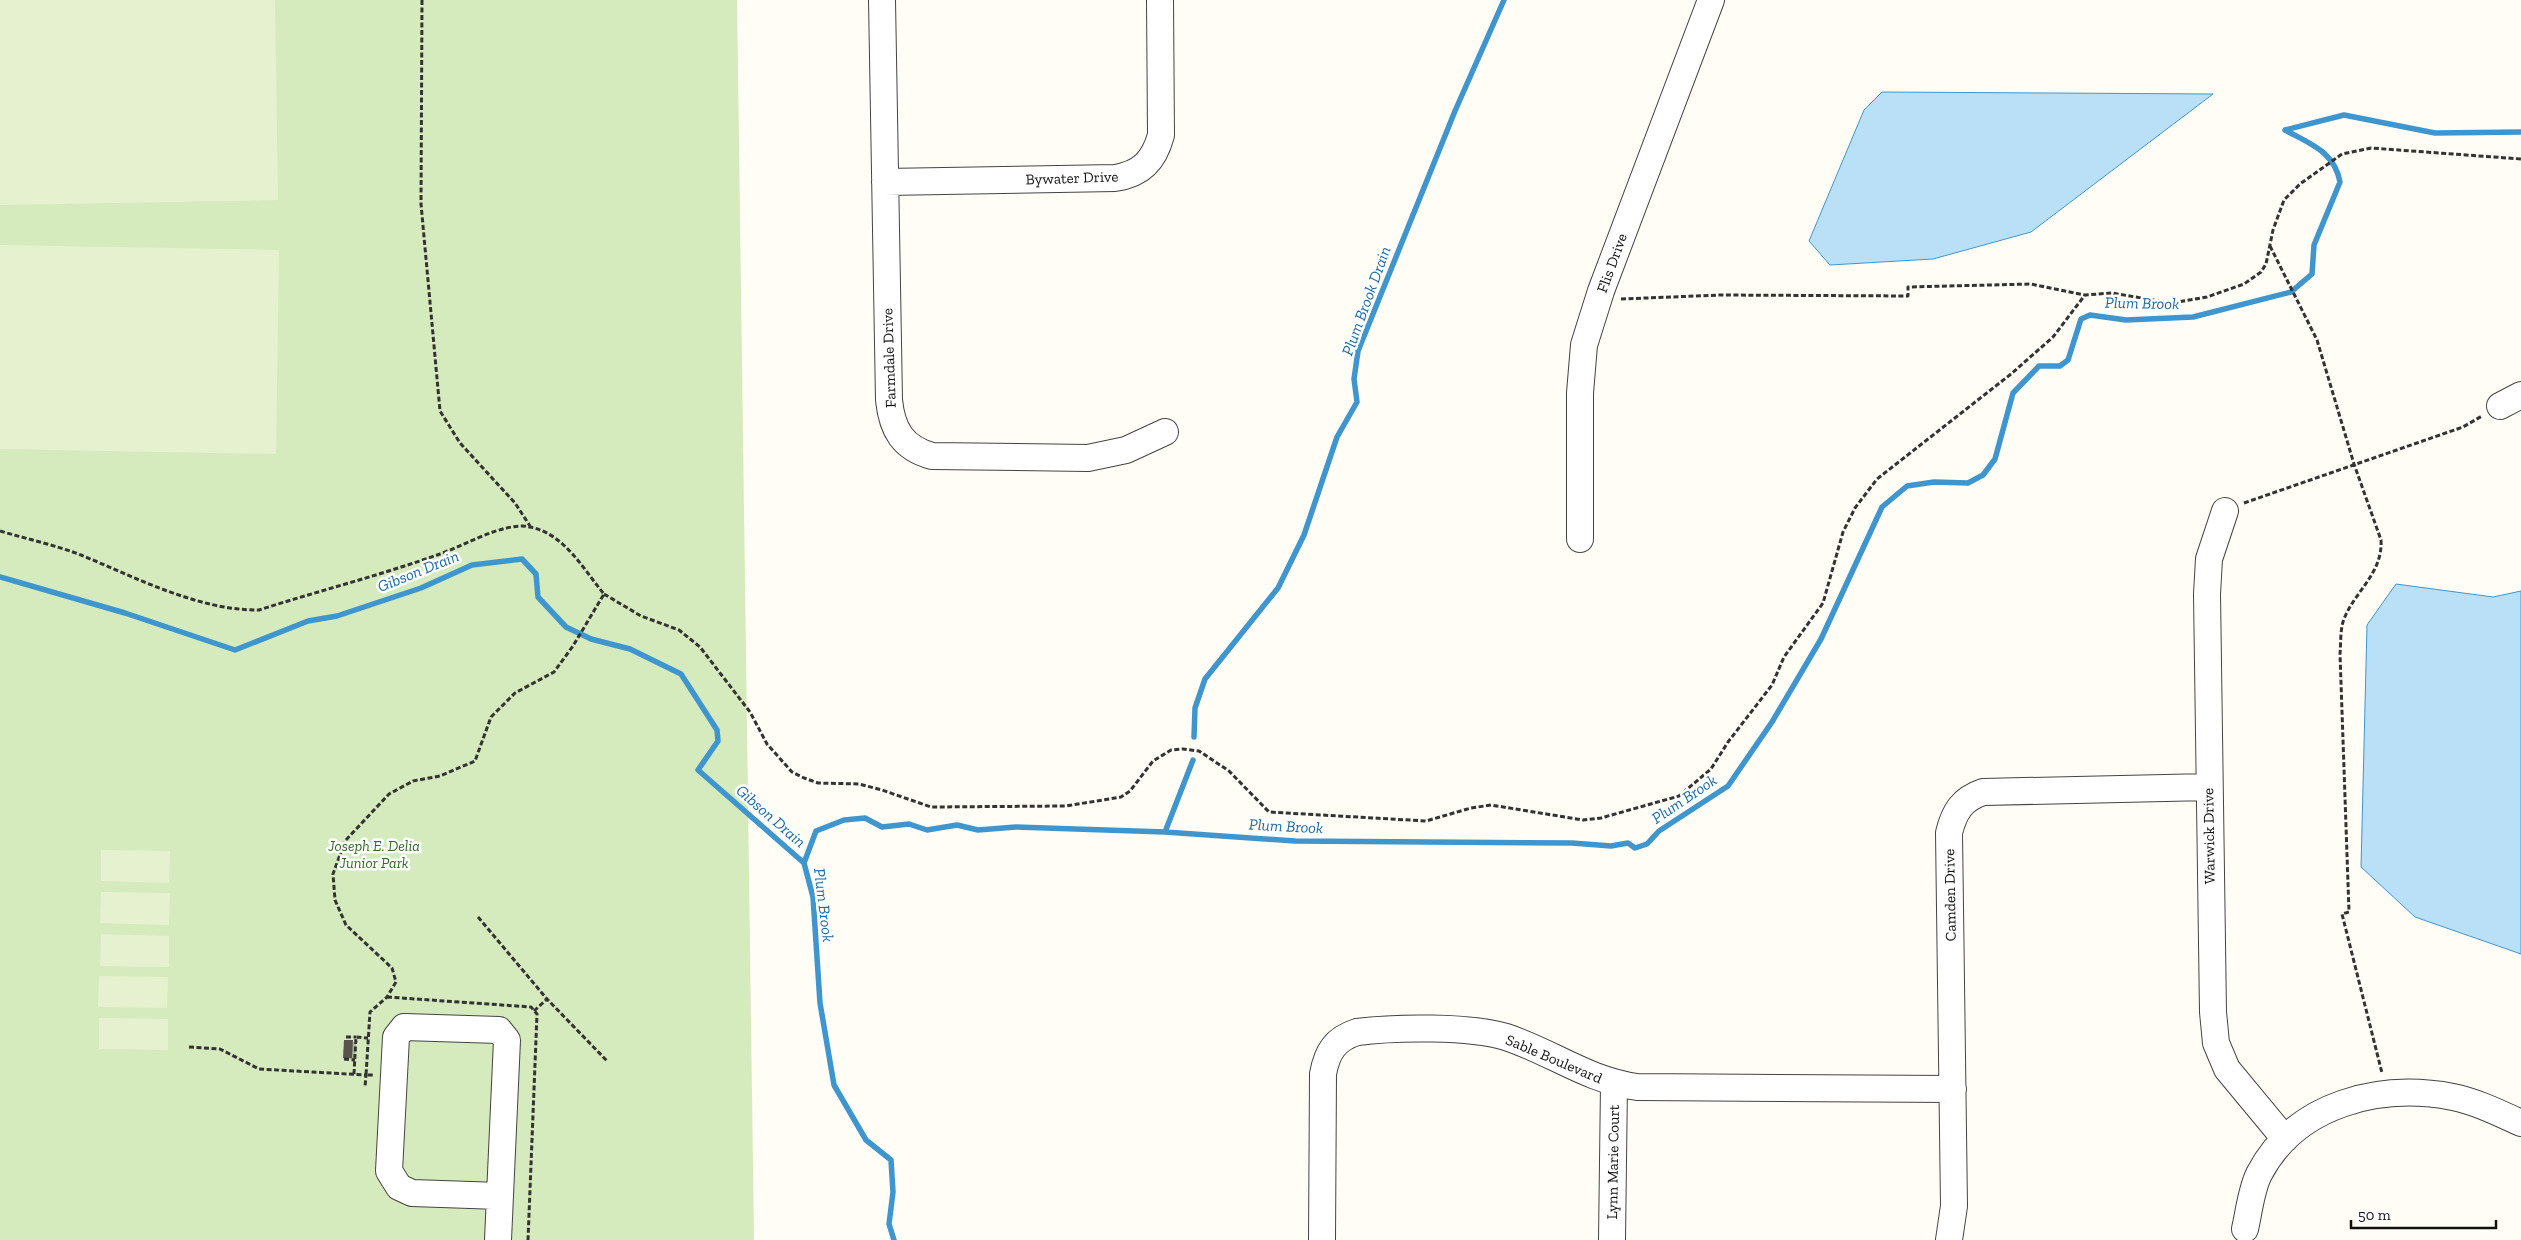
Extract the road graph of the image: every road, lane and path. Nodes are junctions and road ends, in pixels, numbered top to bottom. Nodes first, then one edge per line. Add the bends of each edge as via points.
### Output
1 (422, 0) edge
2 (882, 0) edge
3 (1160, 0) edge
4 (1711, 0) edge
5 (2521, 159) edge
6 (885, 182) junction
7 (2270, 246) junction
8 (1601, 291) junction
9 (2085, 295) junction
10 (2510, 401) edge
11 (1166, 432) dead end
12 (2354, 464) junction
13 (2225, 511) joint
14 (530, 526) junction
15 (0, 531) edge
16 (1580, 540) dead end
17 (604, 594) junction
18 (2209, 787) junction
19 (478, 917) dead end
20 (548, 999) junction
21 (534, 1011) dead end
22 (346, 1037) dead end
23 (356, 1037) junction
24 (368, 1038) junction
25 (188, 1047) dead end
26 (344, 1060) dead end
27 (354, 1060) junction
28 (608, 1062) dead end
29 (354, 1074) junction
30 (366, 1075) junction
31 (1614, 1084) junction
32 (365, 1087) dead end
33 (1953, 1089) junction
34 (2387, 1093) junction
35 (2521, 1122) edge
36 (2285, 1139) junction
37 (500, 1196) junction
38 (1322, 1229) edge
39 (2245, 1236) edge
40 (498, 1240) edge
41 (1306, 1240) edge
42 (1612, 1240) edge
43 (1949, 1240) edge

1 - 14 path via 421,204 440,411 460,443 515,503
2 - 6 street, Farmdale Drive
3 - 6 street, Bywater Drive via 1161,135 1153,156 1139,170 1115,178
4 - 8 street, Flis Drive
5 - 7 path via 2371,148 2342,154 2300,184 2284,200
6 - 11 street, Farmdale Drive via 889,400 896,432 907,446 932,456 1088,458 1126,450
7 - 9 path via 2261,272 2244,284 2207,297 2171,303 2112,293
7 - 12 path via 2317,340
8 - 9 path via 1623,299 1721,295 1908,296 1908,287 2031,284
8 - 16 street, Flis Drive via 1580,367
9 - 17 path via 2052,337 2011,374 1877,479 1855,508 1843,532 1823,603 1784,657 1772,685 1711,769 1679,796 1601,818 1583,820 1491,805 1426,820 1269,812 1229,772 1199,751 1183,749 1171,750 1153,761 1130,791 1121,797 1066,806 931,807 858,784 818,783 792,772 767,744 750,712 700,647 679,630 641,616
10 - 12 path via 2462,427
12 - 13 path
12 - 34 path via 2381,540 2382,554 2344,620 2340,654 2349,912 2342,914
13 - 18 street, Warwick Drive via 2209,559
14 - 15 path via 502,529 436,556 259,610 240,610 201,601 118,572 79,554
14 - 17 path via 558,540 577,558
17 - 24 path via 554,672 515,693 491,717 476,760 440,776 413,781 388,794 345,841 333,874 335,900 346,925 392,968 396,982 387,997 370,1012
18 - 33 street, Camden Drive via 1983,792 1961,803 1952,818 1950,833
18 - 36 street, Warwick Drive via 2211,974 2216,1043 2227,1070
19 - 20 path
20 - 21 path
20 - 28 path
22 - 23 path
23 - 24 path
23 - 27 path
24 - 30 path
25 - 29 path via 220,1050 259,1069
26 - 27 path
27 - 29 path
29 - 30 path
30 - 32 path
31 - 33 street, Sable Boulevard
31 - 38 street, Sable Boulevard via 1490,1033 1371,1030 1344,1036 1326,1059 1323,1074
31 - 42 street, Lynn Marie Court
33 - 43 street, Camden Drive via 1954,1206
34 - 35 street via 2455,1098
34 - 36 street via 2356,1098 2330,1108
36 - 39 street via 2258,1176
37 - 37 street via 506,1040 499,1030 404,1027 396,1037 390,1172 399,1187 412,1193
37 - 40 street
38 - 41 street, Sable Boulevard

